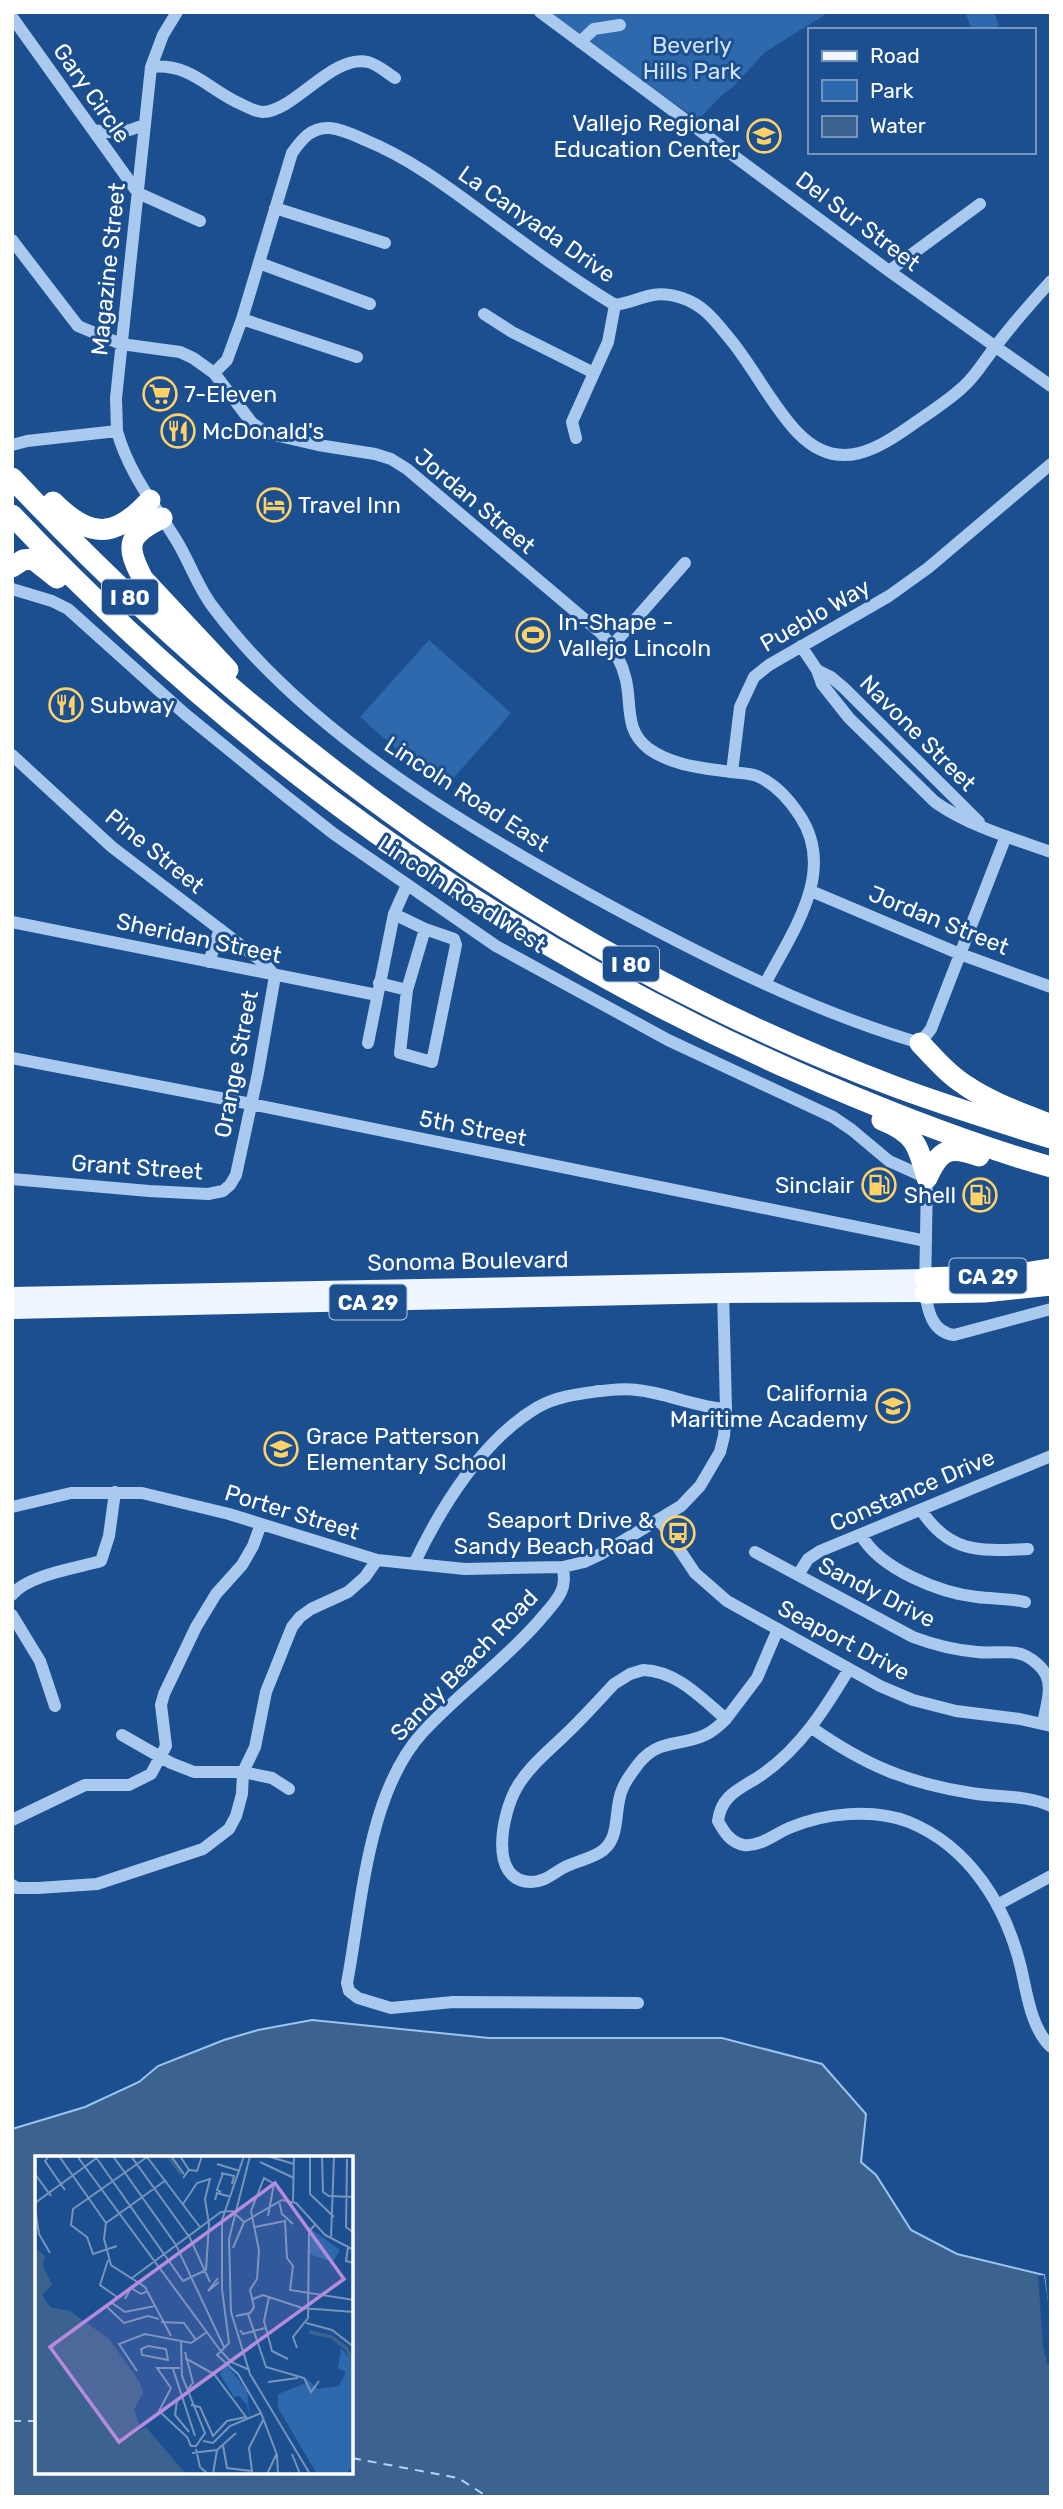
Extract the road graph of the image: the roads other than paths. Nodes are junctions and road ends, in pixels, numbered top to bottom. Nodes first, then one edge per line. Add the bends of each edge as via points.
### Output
1 (177, 12) edge
2 (540, 12) edge
3 (12, 17) edge
4 (620, 25) dead end
5 (580, 43) junction
6 (151, 67) junction
7 (395, 78) dead end
8 (145, 124) junction
9 (93, 130) junction
10 (138, 193) junction
11 (980, 204) dead end
12 (275, 208) junction
13 (200, 221) dead end
14 (12, 240) edge
15 (385, 243) dead end
16 (259, 263) junction
17 (889, 271) junction
18 (1051, 281) edge
19 (370, 304) dead end
20 (615, 305) junction
21 (484, 314) dead end
22 (242, 319) junction
23 (121, 344) junction
24 (995, 346) junction
25 (357, 357) dead end
26 (214, 373) junction
27 (594, 373) junction
28 (1051, 386) edge
29 (117, 431) junction
30 (576, 438) dead end
31 (12, 445) edge
32 (1051, 464) edge
33 (12, 466) edge
34 (12, 478) edge
35 (150, 500) junction
36 (12, 515) edge
37 (162, 518) junction
38 (685, 563) dead end
39 (12, 567) edge
40 (12, 589) edge
41 (93, 598) junction
42 (612, 646) junction
43 (801, 646) junction
44 (255, 709) junction
45 (12, 755) edge
46 (732, 772) junction
47 (1006, 836) junction
48 (1051, 852) edge
49 (407, 885) junction
50 (811, 891) junction
51 (394, 914) junction
52 (12, 922) edge
53 (220, 929) junction
54 (425, 929) junction
55 (960, 954) junction
56 (209, 962) junction
57 (275, 976) junction
58 (765, 984) junction
59 (1051, 986) edge
60 (378, 989) junction
61 (407, 990) junction
62 (368, 1043) dead end
63 (920, 1044) junction
64 (743, 1049) junction
65 (12, 1058) edge
66 (251, 1104) junction
67 (1051, 1125) edge
68 (1051, 1138) edge
69 (239, 1161) joint
70 (1051, 1167) edge
71 (1051, 1173) edge
72 (927, 1178) junction
73 (12, 1179) edge
74 (926, 1241) junction
75 (1051, 1269) edge
76 (925, 1285) junction
77 (1051, 1286) edge
78 (723, 1288) junction
79 (12, 1296) edge
80 (1051, 1309) edge
81 (12, 1310) edge
82 (726, 1409) junction
83 (1051, 1456) edge
84 (116, 1492) junction
85 (12, 1507) edge
86 (921, 1510) junction
87 (659, 1519) junction
88 (261, 1524) junction
89 (861, 1535) junction
90 (1028, 1549) dead end
91 (755, 1552) dead end
92 (377, 1560) junction
93 (414, 1564) junction
94 (563, 1567) junction
95 (798, 1575) junction
96 (12, 1595) edge
97 (1025, 1602) dead end
98 (12, 1615) edge
99 (778, 1629) junction
100 (849, 1669) junction
101 (55, 1706) dead end
102 (726, 1719) junction
103 (1047, 1725) edge
104 (812, 1728) junction
105 (122, 1735) dead end
106 (161, 1757) junction
107 (243, 1772) junction
108 (289, 1789) dead end
109 (1051, 1806) edge
110 (12, 1821) edge
111 (1051, 1876) edge
112 (12, 1885) edge
113 (997, 1905) junction
114 (638, 2003) dead end
115 (1051, 2047) edge

1 - 6 street, Magazine Street
2 - 5 street, Del Sur Street
3 - 9 street, Gary Circle
4 - 5 street via 594,29
5 - 17 street, Del Sur Street
6 - 7 street via 185,70 237,103 264,112 341,67 359,62 369,62
6 - 8 street, Magazine Street
8 - 9 street via 130,132
8 - 10 street, Magazine Street
9 - 10 street, Gary Circle
10 - 13 street
10 - 23 street, Magazine Street
11 - 17 street
12 - 15 street
12 - 16 street, La Canyada Drive
12 - 20 street, La Canyada Drive via 292,153 303,137 316,129 344,131 425,171
14 - 23 street via 78,326
16 - 19 street
16 - 22 street, La Canyada Drive
17 - 24 street, Del Sur Street
18 - 24 street, La Canyada Drive
20 - 24 street, La Canyada Drive via 651,294 698,305 735,345 796,432 830,453 872,451 964,386
20 - 27 street via 608,342
21 - 27 street
22 - 25 street
22 - 26 street, La Canyada Drive via 228,359
23 - 26 street, Jordan Street via 180,352
23 - 29 street, Magazine Street
24 - 28 street, Del Sur Street
26 - 42 street, Jordan Street via 252,423 266,433 375,454 407,469
27 - 30 street via 572,422
29 - 31 street
29 - 35 street, Lincoln Road East via 125,457
32 - 43 street, Pueblo Way via 928,568
33 - 35 highway via 69,519 85,526 121,526
34 - 44 highway, I 80 via 161,627
35 - 37 street, Lincoln Road East
36 - 41 highway, I 80
37 - 44 highway via 142,528 134,539 135,564 143,579 233,675
37 - 58 street, Lincoln Road East via 202,592 236,635 310,710 398,778 546,871
38 - 42 street
39 - 41 highway via 33,559 69,588
40 - 49 street, Lincoln Road West via 68,609 235,755
41 - 64 highway, I 80 via 248,736 415,862 594,972
42 - 46 street, Jordan Street via 627,682 631,723 648,748 678,763
43 - 46 street, Pueblo Way via 754,677 746,690
43 - 47 street, Navone Street via 817,670 844,688 987,829
44 - 68 highway, I 80 via 323,764 461,862 621,958 708,1004 840,1064
45 - 53 street, Pine Street via 112,847
46 - 50 street via 756,776 780,790 807,826 816,865
47 - 48 street, Navone Street
47 - 55 street
49 - 51 street
49 - 72 street, Lincoln Road West via 496,946 568,987 706,1059 833,1117 889,1161
50 - 55 street, Jordan Street
50 - 58 street
51 - 54 street
51 - 60 street
52 - 56 street, Sheridan Street
53 - 56 street
53 - 57 street, Pine Street
54 - 61 street
54 - 61 street via 454,939 456,945 432,1062 400,1053
55 - 59 street, Jordan Street
55 - 63 street via 931,1029
56 - 57 street, Sheridan Street
57 - 60 street, Sheridan Street
57 - 66 street, Orange Street
58 - 63 street, Lincoln Road East
60 - 61 street, Sheridan Street
60 - 62 street
63 - 67 highway via 970,1089
64 - 70 highway, I 80 via 859,1100
64 - 72 highway via 795,1083 904,1130 918,1148
65 - 66 street, 5th Street
66 - 69 street, Orange Street
66 - 74 street, 5th Street
69 - 73 street, Grant Street via 230,1185 208,1194
71 - 72 highway via 955,1150 937,1157
72 - 74 street
74 - 76 street
75 - 76 highway, CA 29
76 - 77 highway, CA 29 via 997,1291
76 - 78 main road, Sonoma Boulevard / CA 29
76 - 80 street via 928,1311 948,1334
78 - 79 main road, Sonoma Boulevard / CA 29
78 - 81 main road, Sonoma Boulevard / CA 29
78 - 82 street
82 - 87 street via 720,1452 706,1477 681,1506
82 - 93 street via 623,1389 570,1394 538,1407 482,1454
83 - 86 street, Constance Drive
84 - 85 street, Porter Street via 71,1493
84 - 88 street, Porter Street via 175,1499
84 - 96 street via 101,1561 34,1580
86 - 89 street, Constance Drive
86 - 90 street via 933,1528 961,1545 980,1551
87 - 94 street via 601,1555
87 - 99 street, Seaport Drive via 685,1561 709,1586
88 - 92 street, Porter Street
88 - 106 street via 242,1565 215,1594 196,1627 164,1694 166,1746
89 - 95 street, Constance Drive via 820,1551
89 - 97 street via 877,1556 937,1588
91 - 95 street
92 - 93 street, Porter Street
92 - 107 street via 348,1592 311,1609 292,1627 266,1692 255,1747
93 - 94 street, Porter Street via 465,1569
94 - 114 street, Sandy Beach Road via 563,1590 556,1601 526,1636 434,1720 401,1761 374,1831 347,1983 358,1998 391,2008 453,2003
95 - 103 street, Sandy Drive via 925,1642 1026,1656 1047,1676
98 - 101 street via 40,1661
99 - 100 street, Seaport Drive
99 - 102 street via 757,1678
100 - 103 street, Seaport Drive via 934,1706
100 - 104 street
102 - 102 street via 703,1736 650,1751 622,1790 615,1832 601,1852 546,1880 530,1882 507,1868 502,1833 517,1786 614,1684 630,1674 656,1670 670,1675
104 - 109 street via 908,1780
104 - 113 street via 773,1767 723,1802 718,1821 724,1833 745,1845 794,1825 839,1815 906,1821 957,1850
105 - 106 street
106 - 107 street via 194,1772
106 - 110 street via 151,1774 129,1785 85,1785
107 - 108 street via 272,1778
107 - 112 street via 236,1816 229,1829 203,1849 97,1884
111 - 113 street
113 - 115 street via 1016,1951 1031,2009

